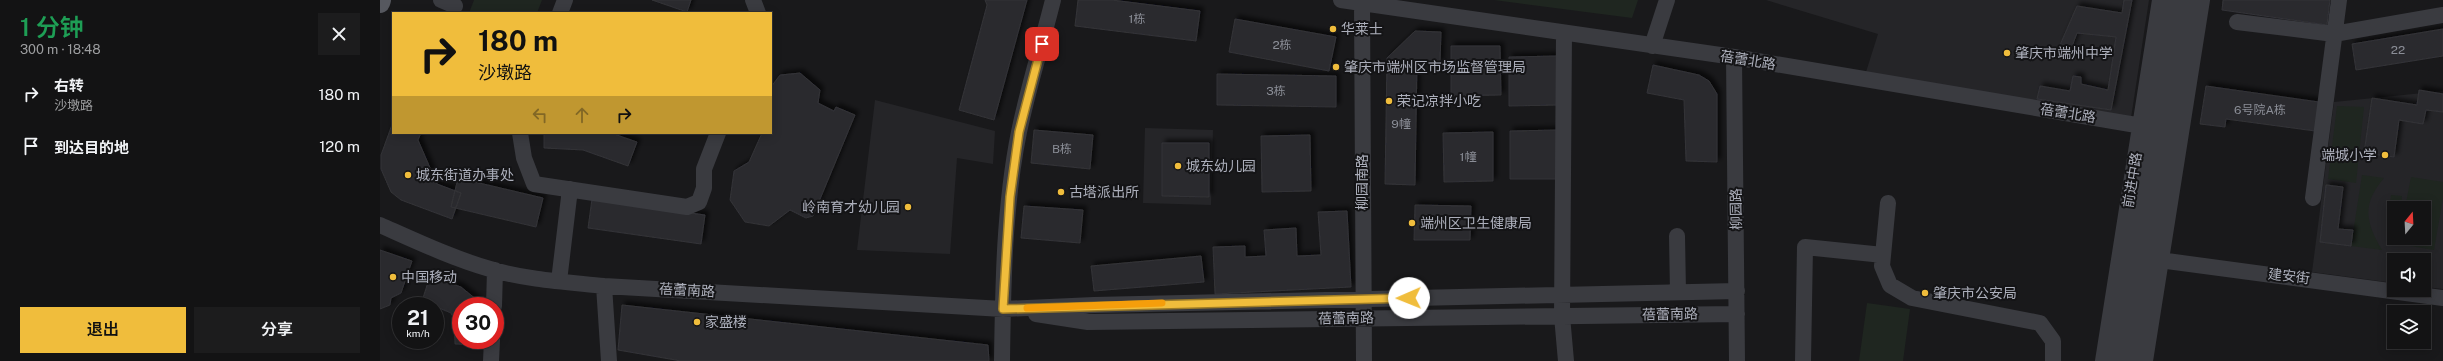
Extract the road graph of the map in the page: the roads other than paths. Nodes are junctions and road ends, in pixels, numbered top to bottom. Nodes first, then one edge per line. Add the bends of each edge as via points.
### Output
1 (381, 0) edge
2 (565, 0) edge
3 (753, 0) edge
4 (1053, 0) edge
5 (1341, 0) edge
6 (1667, 0) edge
7 (2160, 0) edge
8 (2174, 0) edge
9 (2190, 0) edge
10 (2202, 0) edge
11 (2339, 0) edge
12 (380, 3) edge
13 (1362, 3) junction
14 (560, 12) edge
15 (758, 12) edge
16 (2443, 15) edge
17 (2237, 22) dead end
18 (1564, 33) junction
19 (2334, 34) junction
20 (1652, 46) junction
21 (1734, 58) junction
22 (2147, 126) junction
23 (520, 134) edge
24 (718, 134) edge
25 (570, 189) junction
26 (2313, 198) dead end
27 (1888, 203) dead end
28 (380, 225) edge
29 (1677, 236) dead end
30 (1883, 255) junction
31 (2148, 259) junction
32 (495, 270) junction
33 (559, 282) junction
34 (604, 286) junction
35 (1737, 291) junction
36 (1678, 292) junction
37 (1563, 295) junction
38 (494, 297) edge
39 (2443, 298) edge
40 (1363, 299) junction
41 (1003, 309) junction
42 (1737, 314) junction
43 (1562, 316) junction
44 (1364, 317) junction
45 (492, 349) edge
46 (491, 361) edge
47 (609, 361) edge
48 (1002, 361) edge
49 (1364, 361) edge
50 (1566, 361) edge
51 (1737, 361) edge
52 (1804, 361) edge
53 (2053, 361) edge
54 (2103, 361) edge
55 (2118, 361) edge
56 (2133, 361) edge
57 (2145, 361) edge

1 - 12 main road
2 - 14 street
3 - 15 street
4 - 41 street via 1019,132 1010,197
5 - 13 street, 蓓蕾北路
6 - 20 street
7 - 22 street, 前进中路
8 - 22 street
9 - 31 street
10 - 31 street
11 - 19 street
13 - 18 street, 蓓蕾北路
13 - 40 street, 柳园南路
16 - 19 street
17 - 19 street
18 - 20 street, 蓓蕾北路
18 - 37 street
19 - 26 street
20 - 21 street, 蓓蕾北路
21 - 22 street, 蓓蕾北路
21 - 35 street, 柳园路
22 - 31 street
22 - 54 street, 前进中路
23 - 25 street via 524,158 534,184
24 - 25 street via 704,169 704,188 699,202 687,207
25 - 33 street
27 - 30 street
28 - 32 street, 蓓蕾南路 via 449,255
29 - 36 street
30 - 52 street via 1805,247
30 - 53 street via 1882,266 1890,286 1912,298 2040,323 2053,341
31 - 39 street, 建安街 via 2316,279
31 - 55 street
31 - 56 street
31 - 57 street
32 - 33 street, 蓓蕾南路
32 - 38 street
33 - 34 street, 蓓蕾南路
34 - 41 street, 蓓蕾南路
34 - 47 street
35 - 36 street, 蓓蕾南路
35 - 42 street, 柳园路
36 - 37 street, 蓓蕾南路
37 - 40 street, 蓓蕾南路
37 - 43 street
40 - 41 street, 蓓蕾南路
40 - 44 street, 柳园南路
41 - 44 street, 蓓蕾南路 via 1088,322
41 - 48 street
42 - 43 street, 蓓蕾南路
42 - 51 street, 柳园路
43 - 44 street, 蓓蕾南路
43 - 50 street
44 - 49 street, 柳园南路
45 - 46 street

